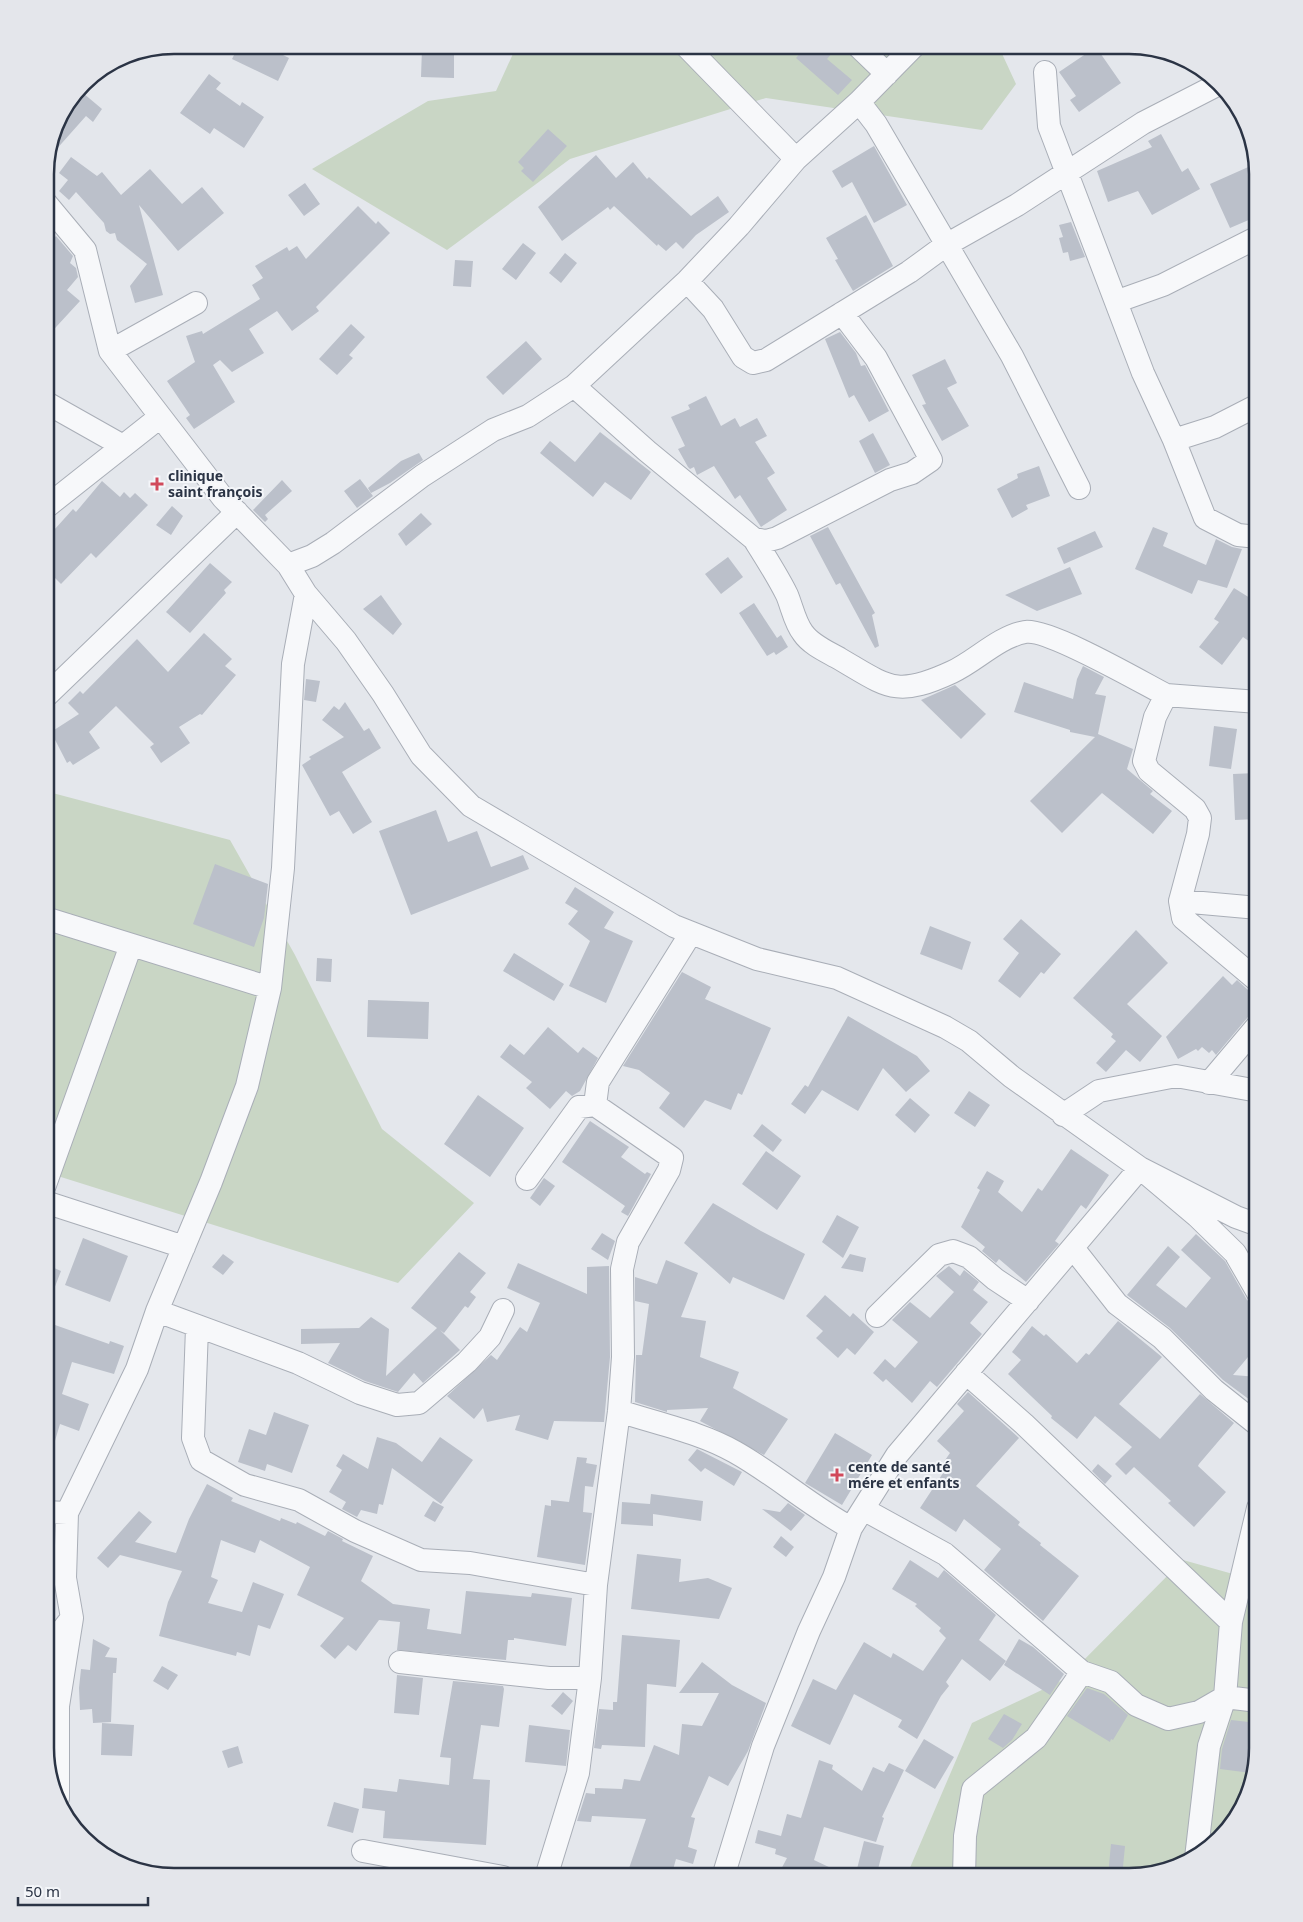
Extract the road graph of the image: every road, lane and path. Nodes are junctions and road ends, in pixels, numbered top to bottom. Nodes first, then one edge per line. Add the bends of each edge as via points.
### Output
1 (694, 54) edge
2 (866, 54) edge
3 (906, 54) edge
4 (1045, 72) dead end
5 (887, 74) junction
6 (1212, 87) edge
7 (859, 102) junction
8 (796, 159) junction
9 (1066, 173) junction
10 (54, 213) edge
11 (1249, 241) edge
12 (946, 245) junction
13 (687, 281) junction
14 (1118, 301) junction
15 (196, 303) dead end
16 (842, 313) junction
17 (110, 351) junction
18 (574, 386) junction
19 (54, 407) edge
20 (1249, 410) edge
21 (160, 416) junction
22 (1174, 440) junction
23 (123, 446) junction
24 (1079, 488) dead end
25 (54, 501) edge
26 (238, 512) junction
27 (1249, 536) edge
28 (754, 539) junction
29 (288, 565) junction
30 (306, 594) junction
31 (54, 688) edge
32 (1166, 695) junction
33 (1249, 701) edge
34 (1180, 901) junction
35 (1249, 907) edge
36 (54, 921) edge
37 (691, 933) junction
38 (132, 945) junction
39 (1249, 973) edge
40 (270, 988) junction
41 (1249, 1036) edge
42 (1209, 1083) junction
43 (1249, 1090) edge
44 (595, 1105) junction
45 (1064, 1115) junction
46 (54, 1160) edge
47 (1140, 1168) junction
48 (527, 1179) dead end
49 (54, 1205) edge
50 (1249, 1222) edge
51 (184, 1247) junction
52 (1073, 1248) junction
53 (1249, 1277) edge
54 (1028, 1302) junction
55 (503, 1310) dead end
56 (157, 1311) junction
57 (877, 1316) dead end
58 (197, 1328) junction
59 (966, 1372) junction
60 (619, 1411) junction
61 (1249, 1418) edge
62 (863, 1509) junction
63 (54, 1512) edge
64 (67, 1513) junction
65 (851, 1528) junction
66 (1249, 1546) edge
67 (596, 1585) junction
68 (72, 1618) junction
69 (1231, 1622) junction
70 (54, 1641) edge
71 (400, 1662) dead end
72 (1082, 1672) junction
73 (590, 1678) junction
74 (1225, 1697) junction
75 (1249, 1700) edge
76 (58, 1780) edge
77 (1197, 1847) edge
78 (363, 1851) dead end
79 (455, 1868) edge
80 (549, 1868) edge
81 (726, 1868) edge
82 (964, 1868) edge

1 - 8 street
2 - 5 street
3 - 5 street
4 - 9 street via 1049,126
5 - 7 street
6 - 9 street via 1143,123
7 - 8 street
7 - 12 street via 876,124
8 - 13 street
9 - 12 street
9 - 14 street
10 - 17 street via 85,250
11 - 14 street via 1163,285
12 - 16 street
12 - 24 street via 1012,356
13 - 16 street via 714,309 744,357 752,363 766,360
13 - 18 street
14 - 22 street via 1143,373
15 - 17 street
16 - 28 street via 876,358 930,460 912,473 890,480 777,538 766,541
17 - 21 street
18 - 28 street
18 - 29 street via 528,416 493,430 422,476 332,543 312,556
19 - 23 street
20 - 22 street via 1214,427
21 - 23 street
21 - 26 street via 223,498
22 - 27 street via 1205,518 1238,535
23 - 25 street
26 - 29 street
26 - 31 street
28 - 32 street via 774,571 803,634 873,680 908,688 952,672 1025,632 1038,633 1087,654
29 - 30 street
30 - 37 street via 351,649 421,755 471,806
30 - 40 street via 293,664 283,868
32 - 33 street
32 - 34 street via 1155,717 1144,761 1149,772 1195,809 1200,818
34 - 35 street
34 - 39 street via 1183,918
36 - 38 street
37 - 44 street via 598,1082
37 - 45 street via 757,959 838,978 945,1027
38 - 40 street
38 - 46 street
40 - 51 street via 247,1086
41 - 42 street
42 - 43 street
42 - 45 street via 1176,1076 1099,1091
44 - 48 street via 579,1107
44 - 60 street via 672,1158 669,1170 628,1242 622,1269 623,1357
45 - 47 street
47 - 50 street
47 - 52 street
47 - 53 street via 1198,1216 1235,1253
49 - 51 street
51 - 56 street
52 - 54 street
52 - 61 street via 1117,1304 1162,1338 1214,1390
54 - 57 street via 969,1258 953,1251 939,1255
54 - 59 street
55 - 58 street via 490,1337 467,1362 419,1403 397,1405 360,1393 298,1363
56 - 58 street
56 - 64 street via 137,1369
58 - 67 street via 193,1438 201,1460 245,1485 299,1500 354,1530 421,1560 470,1563
59 - 62 street via 896,1455
59 - 69 street
60 - 65 street via 700,1435 735,1452 823,1513
60 - 67 street
62 - 65 street
62 - 72 street via 945,1554
63 - 64 street
64 - 68 street via 65,1578
65 - 81 street via 834,1577 808,1631 763,1746
66 - 69 street
67 - 73 street
68 - 70 street
68 - 76 street via 58,1706
69 - 74 street
71 - 73 street via 549,1678
72 - 74 street via 1111,1682 1136,1706 1168,1719 1199,1712
72 - 82 street via 1036,1738 973,1789 965,1836
73 - 80 street via 578,1773
74 - 75 street
74 - 77 street via 1209,1746
78 - 79 street

